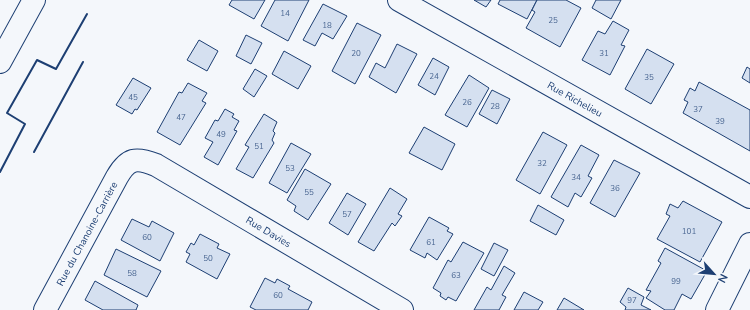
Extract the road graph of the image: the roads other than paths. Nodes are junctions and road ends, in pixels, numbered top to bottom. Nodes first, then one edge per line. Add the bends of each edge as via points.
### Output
1 (34, 0) edge
2 (400, 0) edge
3 (0, 62) edge
4 (132, 160) joint
5 (750, 197) edge
6 (750, 244) edge
7 (388, 306) edge
8 (45, 310) edge
9 (717, 310) edge

1 - 3 street
2 - 5 street, Rue Richelieu
4 - 7 street, Rue Davies via 156,165
4 - 8 street, Rue du Chanoine-Carrière via 124,166 117,177
6 - 9 street

